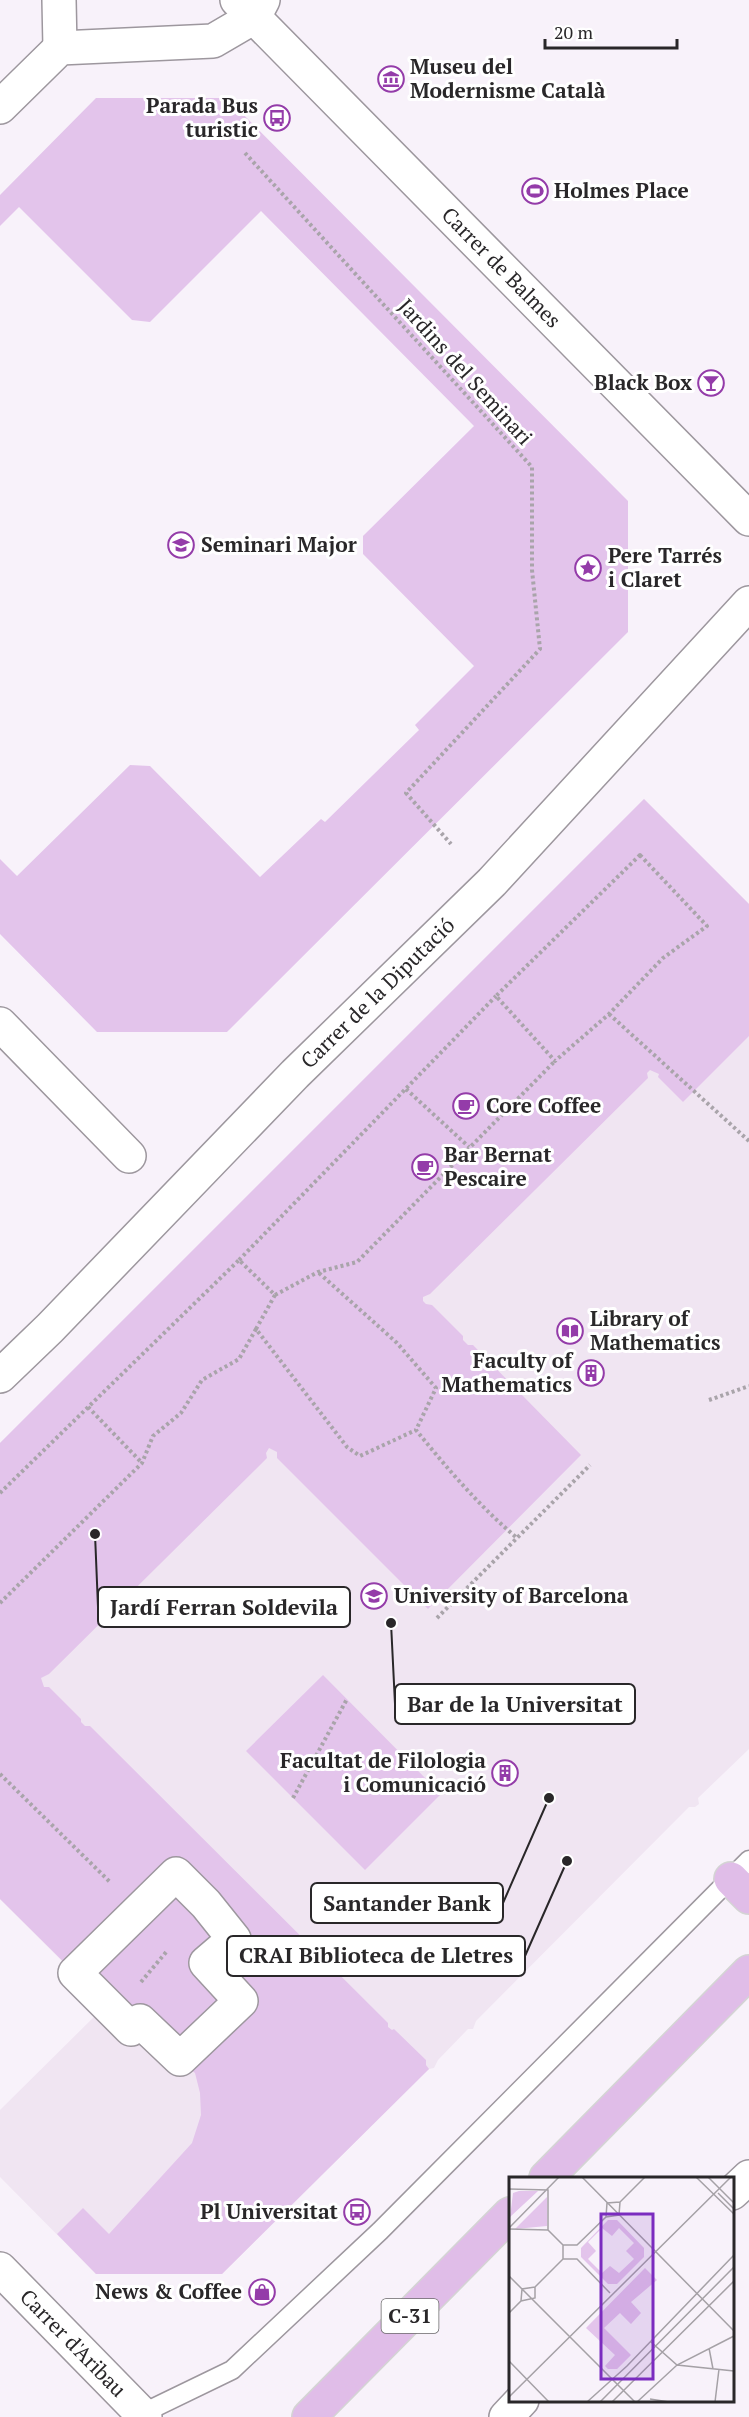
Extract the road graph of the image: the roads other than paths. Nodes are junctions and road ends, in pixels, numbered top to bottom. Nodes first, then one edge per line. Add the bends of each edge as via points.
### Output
1 (59, 0) edge
2 (252, 6) edge
3 (60, 48) junction
4 (0, 107) edge
5 (749, 519) edge
6 (749, 603) edge
7 (0, 1024) edge
8 (129, 1156) dead end
9 (0, 1376) edge
10 (743, 1878) edge
11 (749, 1972) edge
12 (75, 1973) joint
13 (547, 2177) edge
14 (749, 2177) edge
15 (734, 2191) edge
16 (509, 2215) edge
17 (0, 2269) edge
18 (520, 2402) edge
19 (140, 2415) edge
20 (309, 2417) edge
21 (506, 2417) edge

1 - 3 street
2 - 3 street, Carrer de Balmes via 213,41
2 - 5 street, Carrer de Balmes
3 - 4 street
6 - 9 street, Carrer de la Diputació via 492,882 295,1074
7 - 8 street
10 - 19 lane via 232,2370
11 - 13 main road
12 - 12 street via 176,1874 234,1939 206,1964 241,2001 180,2059 140,2021 131,2029
14 - 15 street
16 - 20 main road, C-31
17 - 19 street, Carrer d'Aribau
18 - 21 street

